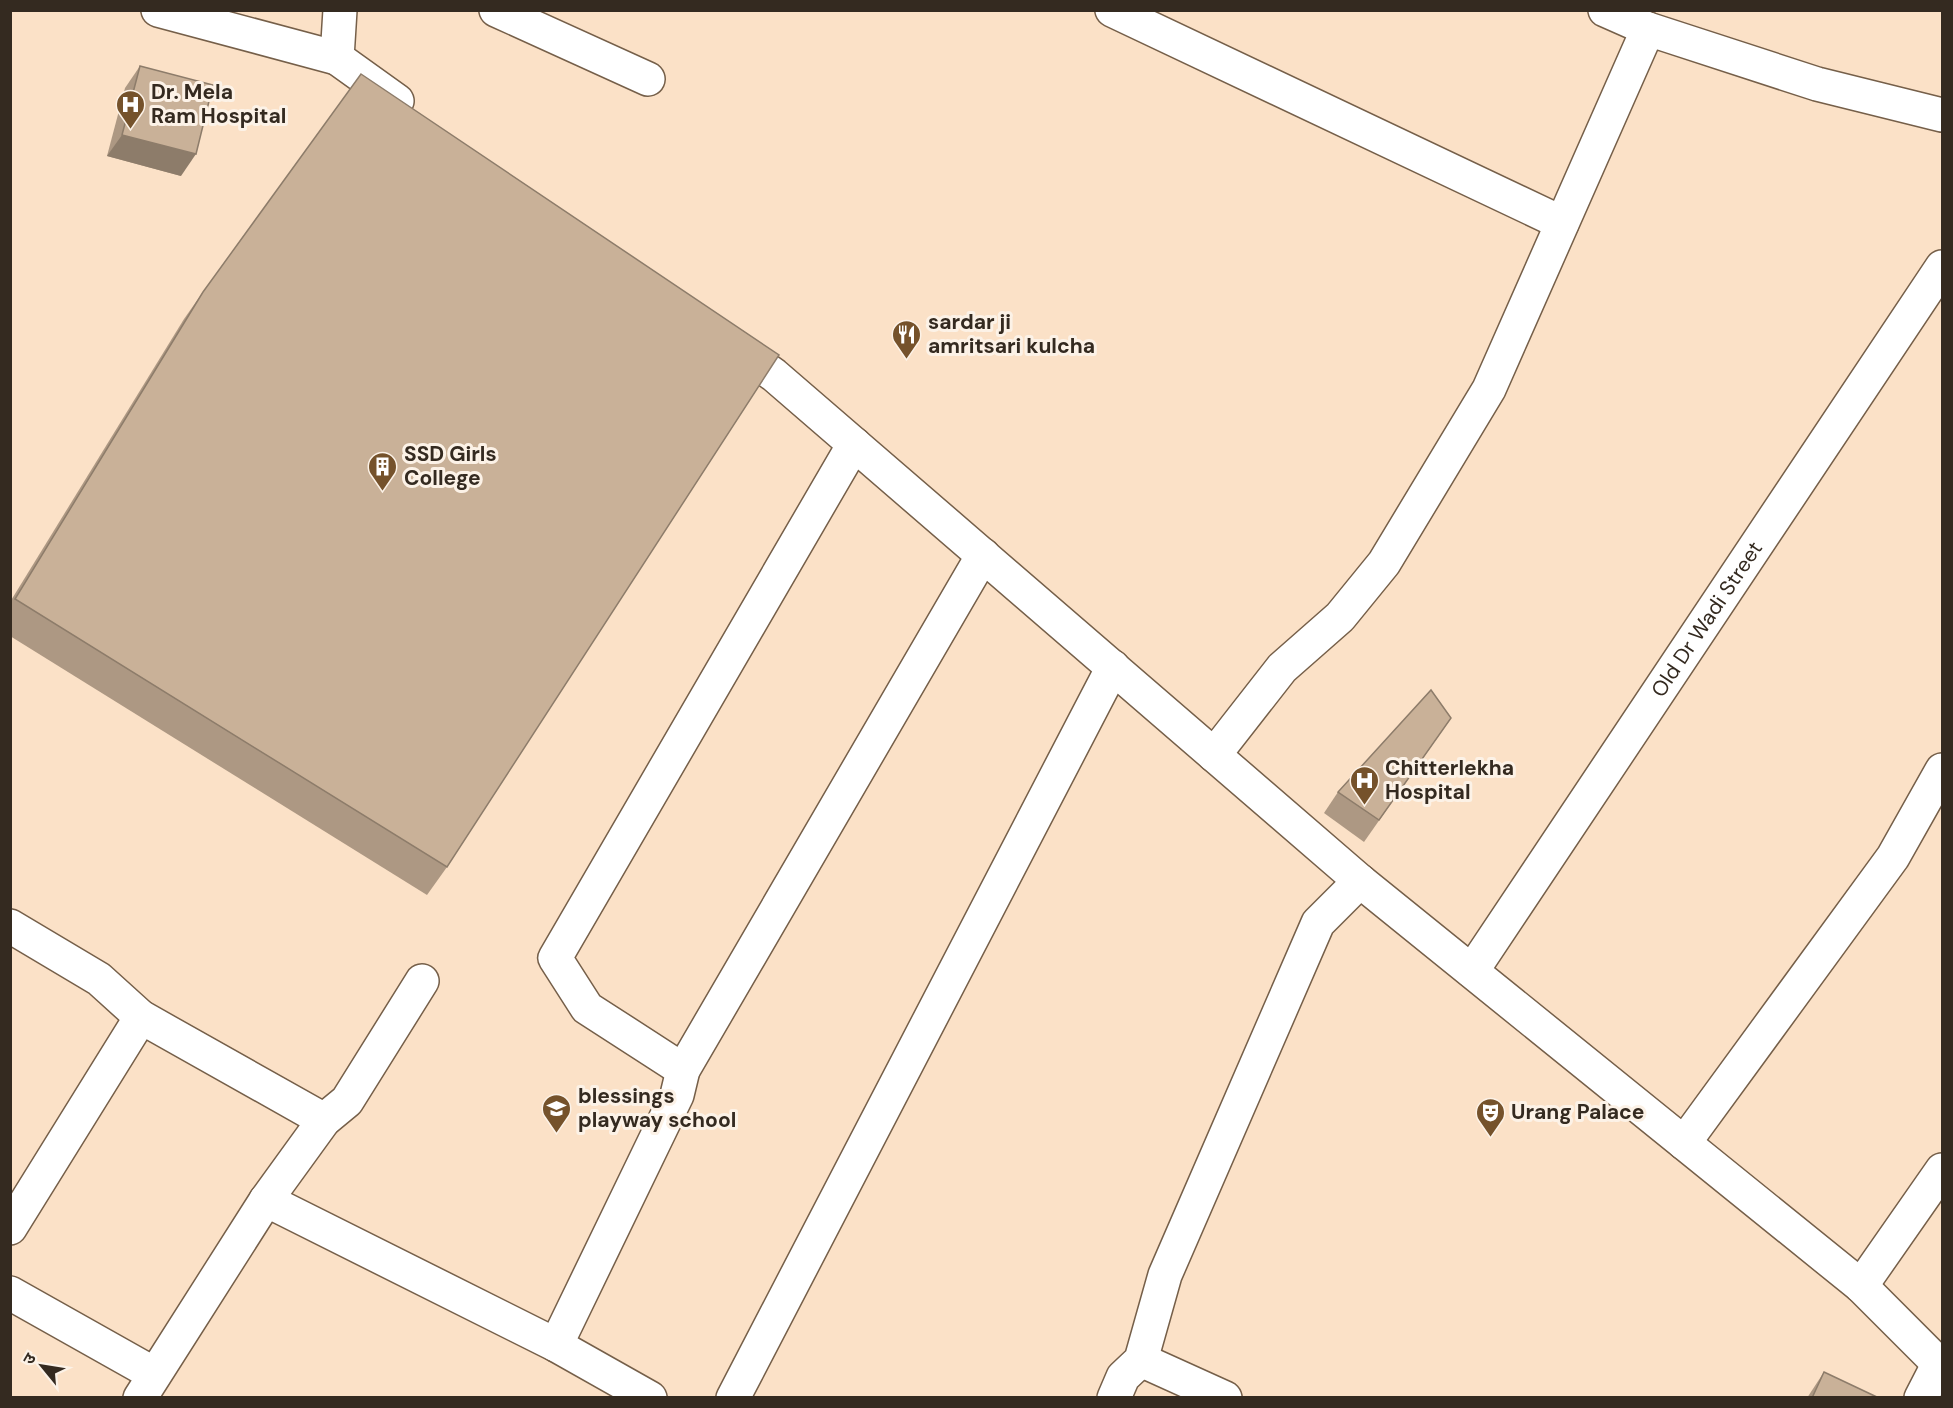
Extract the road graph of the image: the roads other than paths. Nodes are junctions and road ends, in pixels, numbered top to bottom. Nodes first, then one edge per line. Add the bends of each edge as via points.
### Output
1 (158, 10) edge
2 (340, 10) edge
3 (496, 10) edge
4 (1112, 10) edge
5 (1605, 10) edge
6 (1648, 29) junction
7 (337, 58) junction
8 (648, 80) dead end
9 (1942, 115) edge
10 (424, 122) edge
11 (1562, 223) junction
12 (1942, 267) edge
13 (706, 326) edge
14 (855, 444) junction
15 (982, 555) junction
16 (1113, 668) junction
17 (1214, 755) junction
18 (1942, 770) edge
19 (1360, 881) junction
20 (10, 926) edge
21 (1472, 971) junction
22 (422, 981) dead end
23 (141, 1017) junction
24 (683, 1070) junction
25 (324, 1120) junction
26 (1684, 1143) junction
27 (1942, 1170) edge
28 (266, 1200) junction
29 (10, 1228) edge
30 (1861, 1287) junction
31 (10, 1293) edge
32 (556, 1345) junction
33 (1141, 1360) junction
34 (1941, 1365) edge
35 (147, 1386) edge
36 (650, 1398) edge
37 (733, 1398) edge
38 (1114, 1398) edge
39 (1225, 1398) edge
40 (1921, 1398) edge

1 - 7 street
2 - 7 street
3 - 8 street
4 - 11 street
5 - 6 street
6 - 9 street via 1817,84
6 - 11 street
7 - 10 street
11 - 17 street via 1490,389 1383,563 1341,617 1282,668
12 - 21 street, Old Dr Wadi Street
13 - 14 street via 774,375
14 - 15 street
14 - 24 street via 555,958 587,1008
15 - 16 street
15 - 24 street
16 - 17 street
16 - 37 street
17 - 19 street
18 - 26 street via 1893,857
19 - 21 street
19 - 33 street via 1318,923 1165,1275
20 - 23 street via 99,979
21 - 26 street
22 - 25 street via 347,1101
23 - 25 street
23 - 29 street
24 - 32 street via 677,1095
25 - 28 street
26 - 30 street
27 - 30 street
28 - 32 street
28 - 35 street
30 - 34 street
31 - 35 street
32 - 36 street
33 - 38 street via 1123,1377
33 - 39 street
34 - 40 street

